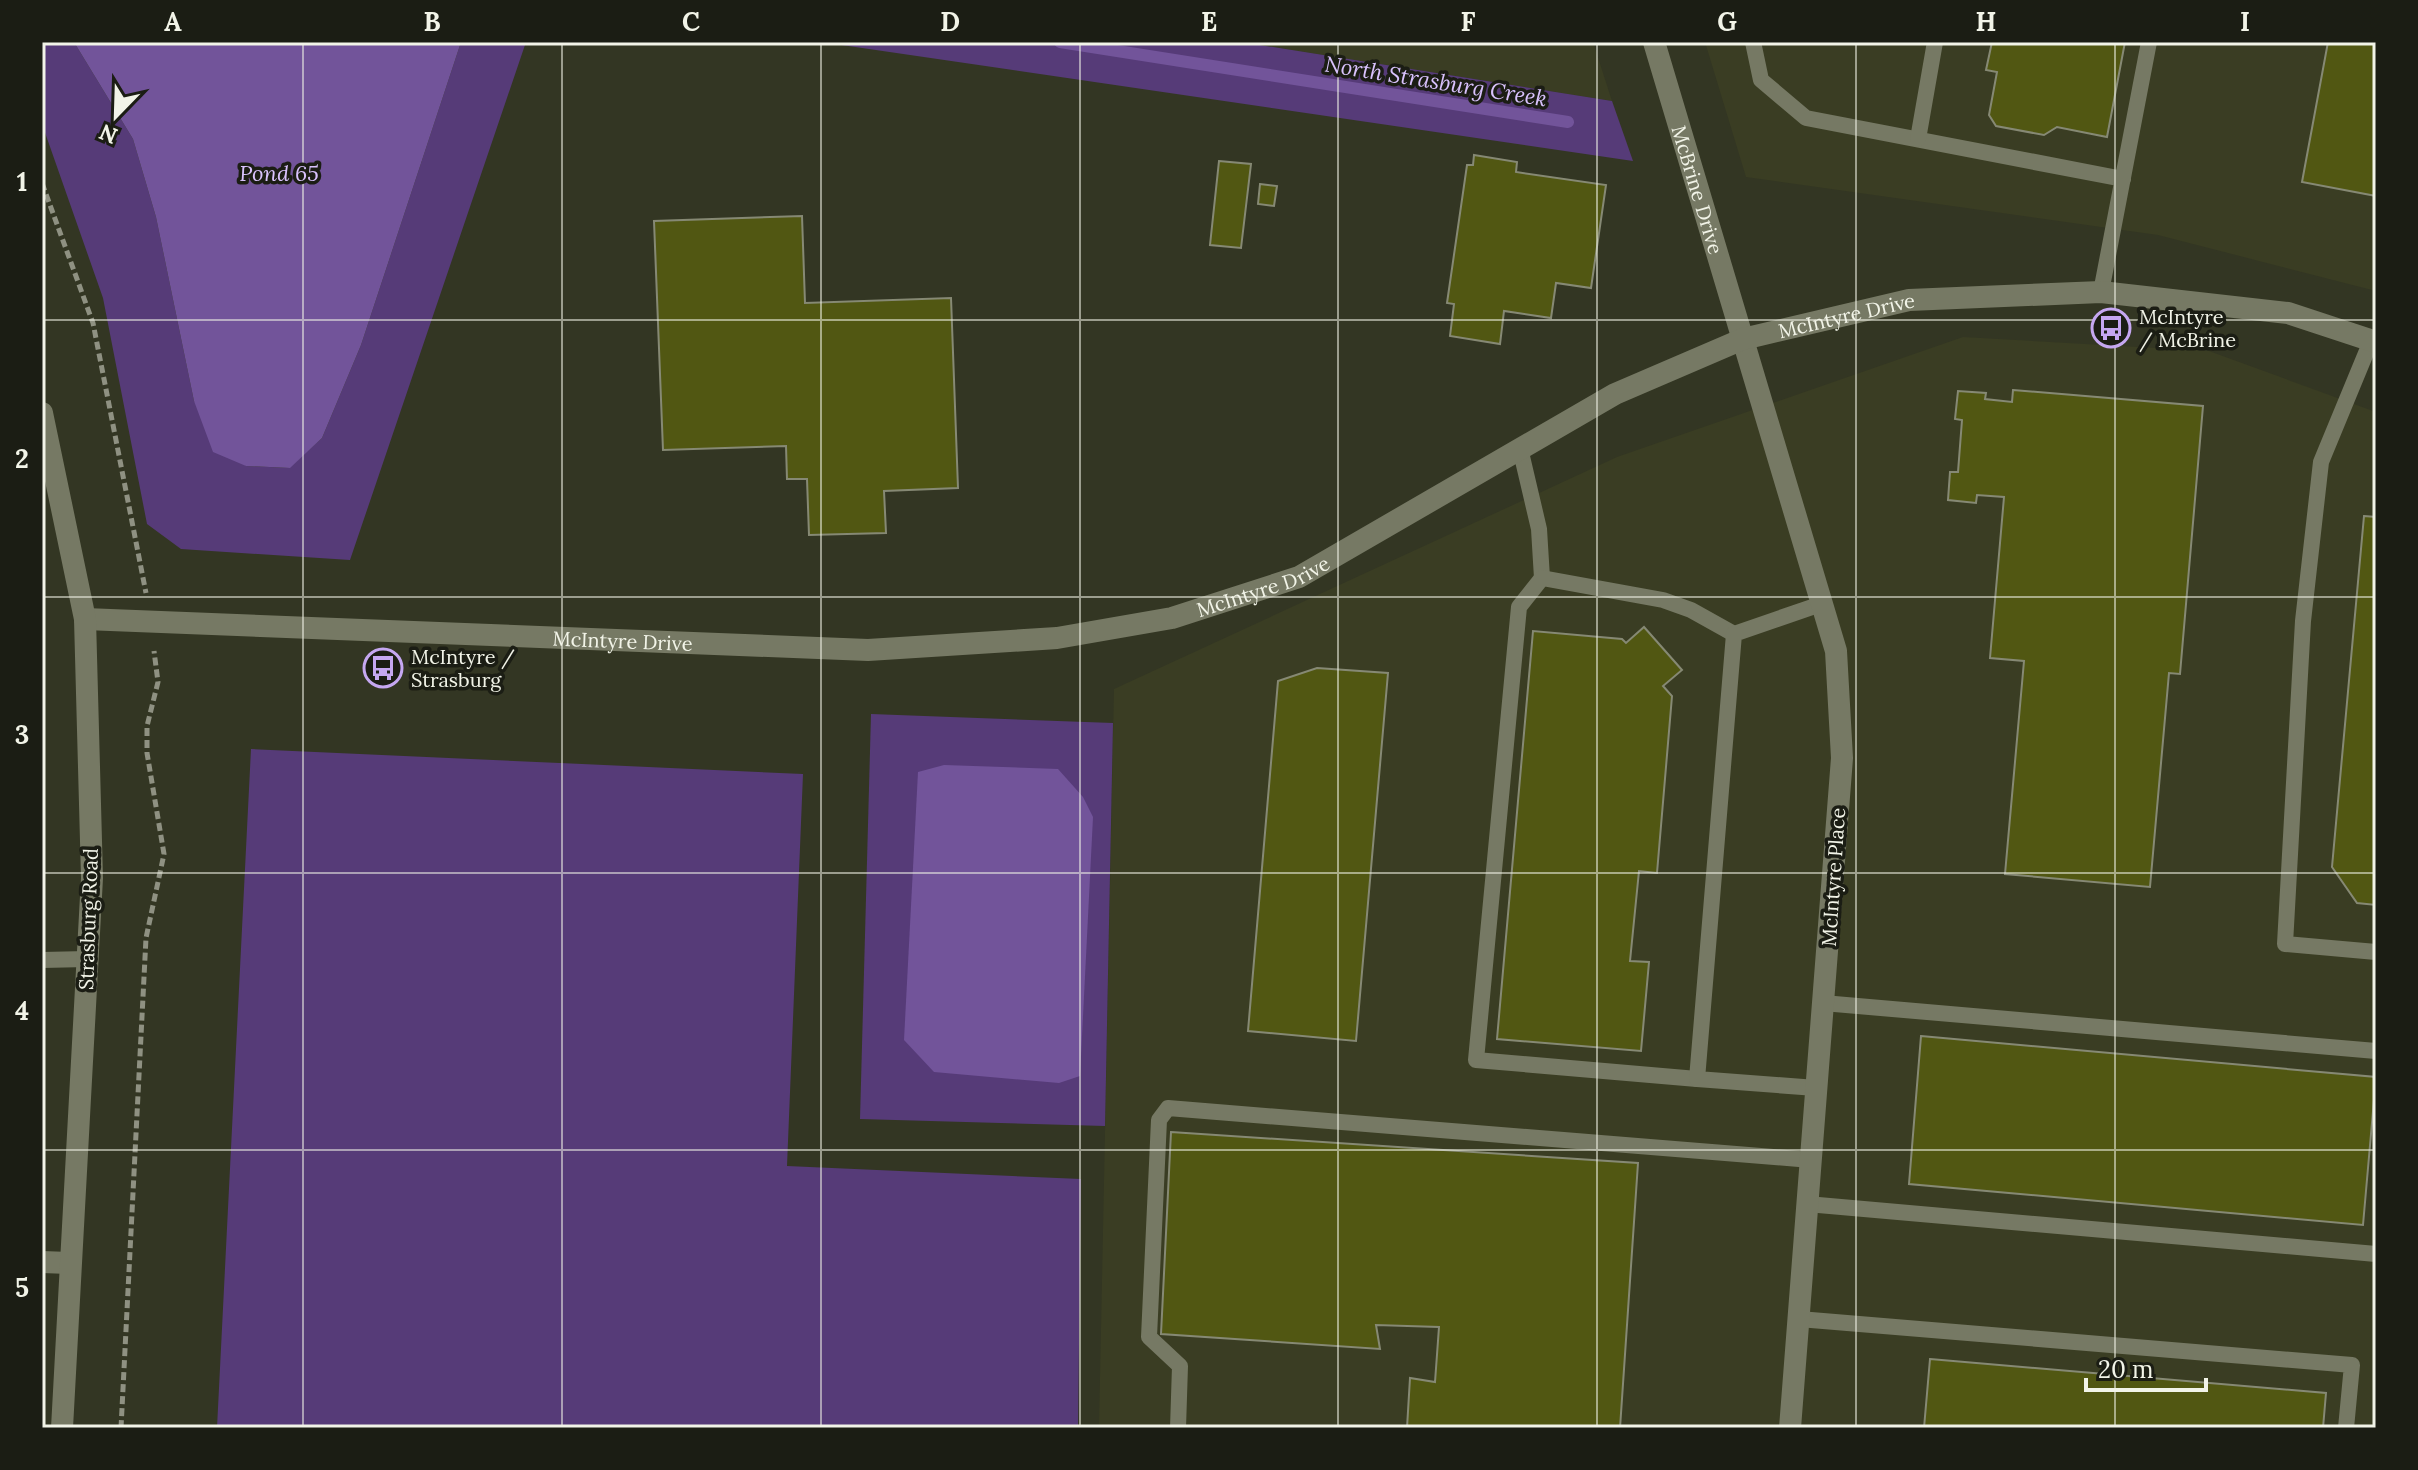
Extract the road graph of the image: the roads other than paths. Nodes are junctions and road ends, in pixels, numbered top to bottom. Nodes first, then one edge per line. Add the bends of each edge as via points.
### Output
1 (1654, 42) edge
2 (1753, 42) edge
3 (1935, 42) edge
4 (2149, 42) edge
5 (1918, 139) junction
6 (2123, 179) junction
7 (2101, 292) junction
8 (1743, 339) junction
9 (2373, 342) edge
10 (42, 413) edge
11 (1520, 448) junction
12 (1542, 578) junction
13 (1821, 604) junction
14 (85, 619) junction
15 (1734, 634) junction
16 (2376, 952) edge
17 (87, 959) junction
18 (42, 960) edge
19 (1823, 1003) junction
20 (2376, 1051) edge
21 (1697, 1079) junction
22 (1816, 1088) junction
23 (1811, 1160) junction
24 (1807, 1204) junction
25 (2376, 1254) edge
26 (42, 1262) edge
27 (69, 1263) junction
28 (1799, 1319) junction
29 (62, 1428) edge
30 (1178, 1428) edge
31 (1790, 1428) edge
32 (2346, 1428) edge

1 - 8 street, McBrine Drive
2 - 5 lane via 1761,80 1806,118
3 - 5 lane
4 - 6 lane
5 - 6 lane
6 - 7 lane
7 - 8 street, McIntyre Drive via 1909,300
7 - 9 street, McIntyre Drive via 2288,313
8 - 11 street, McIntyre Drive via 1615,394
8 - 13 street, McIntyre Place
9 - 16 lane via 2321,462 2303,621 2285,944
10 - 14 street, Strasburg Road
11 - 12 lane via 1539,529
11 - 14 street, McIntyre Drive via 1299,577 1172,618 1057,638 868,650
12 - 15 lane via 1663,600
12 - 21 lane via 1519,607 1476,1060
13 - 15 lane
13 - 19 street, McIntyre Place via 1836,651 1842,758
14 - 17 street, Strasburg Road via 92,878
15 - 21 lane
17 - 18 lane
17 - 27 street, Strasburg Road
19 - 20 lane
19 - 22 street, McIntyre Place
21 - 22 lane
22 - 23 street, McIntyre Place
23 - 24 street, McIntyre Place
23 - 30 lane via 1168,1108 1159,1120 1149,1337 1180,1366
24 - 25 lane
24 - 28 street, McIntyre Place
26 - 27 street
27 - 29 street, Strasburg Road
28 - 31 street, McIntyre Place
28 - 32 lane via 2352,1365

